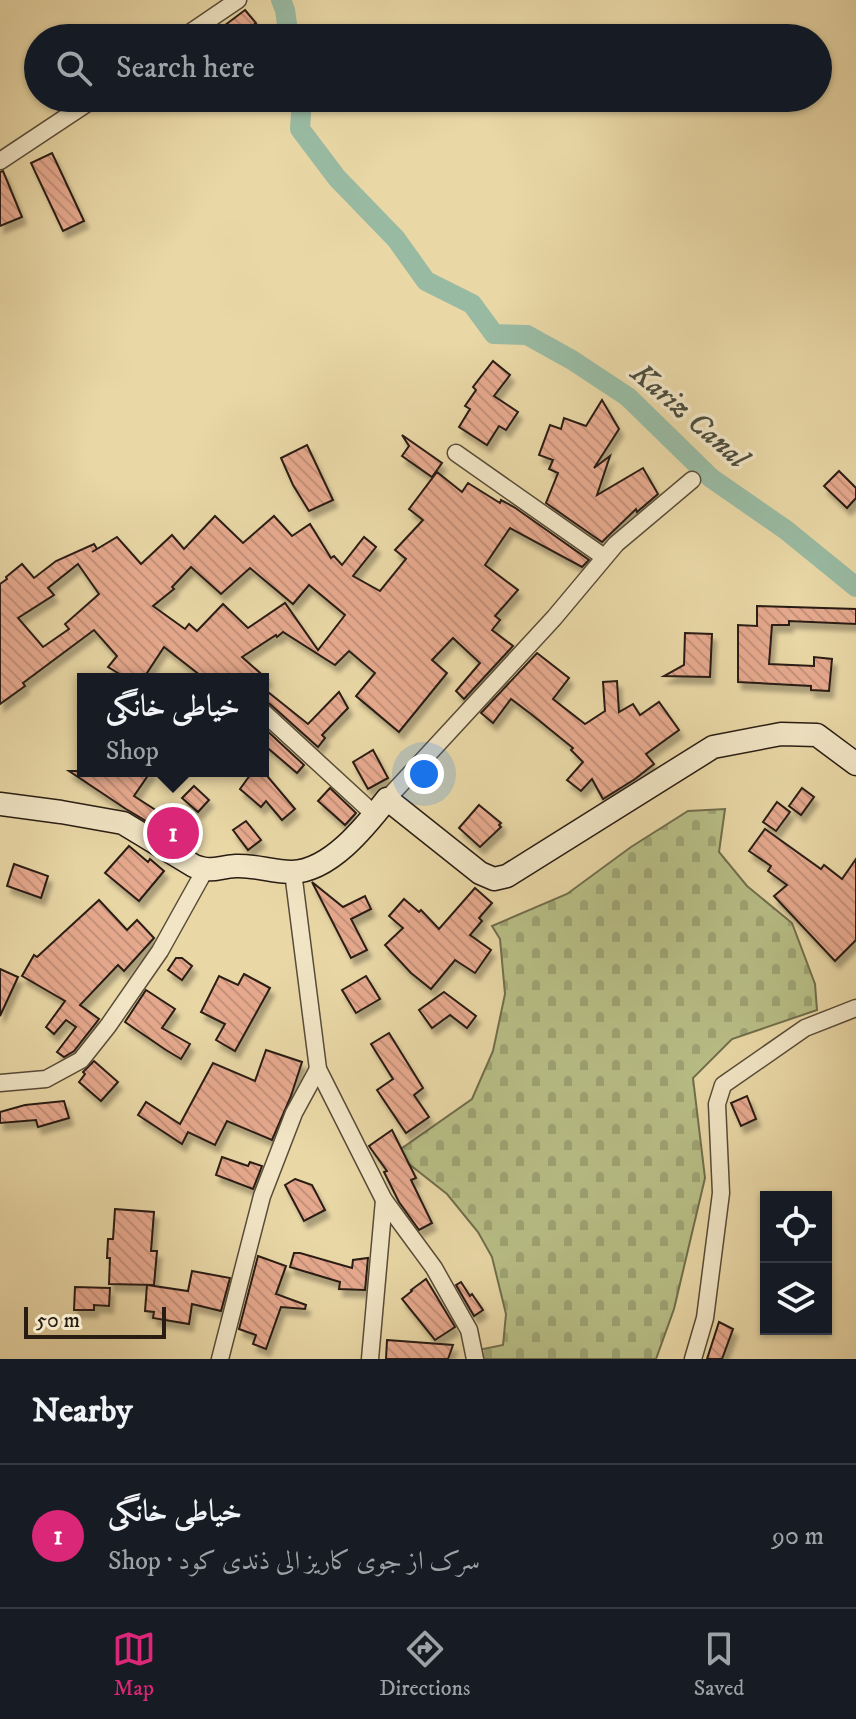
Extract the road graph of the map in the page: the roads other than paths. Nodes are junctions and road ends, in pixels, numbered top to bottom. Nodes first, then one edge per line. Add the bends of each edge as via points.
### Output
1 (238, 0) edge
2 (203, 24) edge
3 (74, 112) edge
4 (0, 161) edge
5 (456, 453) dead end
6 (692, 480) dead end
7 (604, 557) junction
8 (269, 717) edge
9 (856, 764) edge
10 (0, 804) edge
11 (381, 807) junction
12 (205, 870) junction
13 (293, 872) junction
14 (856, 1008) edge
15 (318, 1069) junction
16 (0, 1083) edge
17 (384, 1200) junction
18 (220, 1359) edge
19 (370, 1359) edge
20 (475, 1359) edge
21 (693, 1359) edge

1 - 2 street
3 - 4 street
5 - 7 street
6 - 7 street
7 - 11 street
8 - 11 street
9 - 11 street via 817,735 781,734 713,747 507,876 494,879
10 - 12 street via 123,823
11 - 13 street via 320,866
12 - 13 street via 236,866
12 - 16 street via 160,951 81,1060 46,1079
13 - 15 street
14 - 21 street via 805,1028 723,1085 717,1104 721,1193 705,1318
15 - 17 street
15 - 18 street via 294,1113 262,1196
17 - 19 street
17 - 20 street via 434,1268 469,1330

